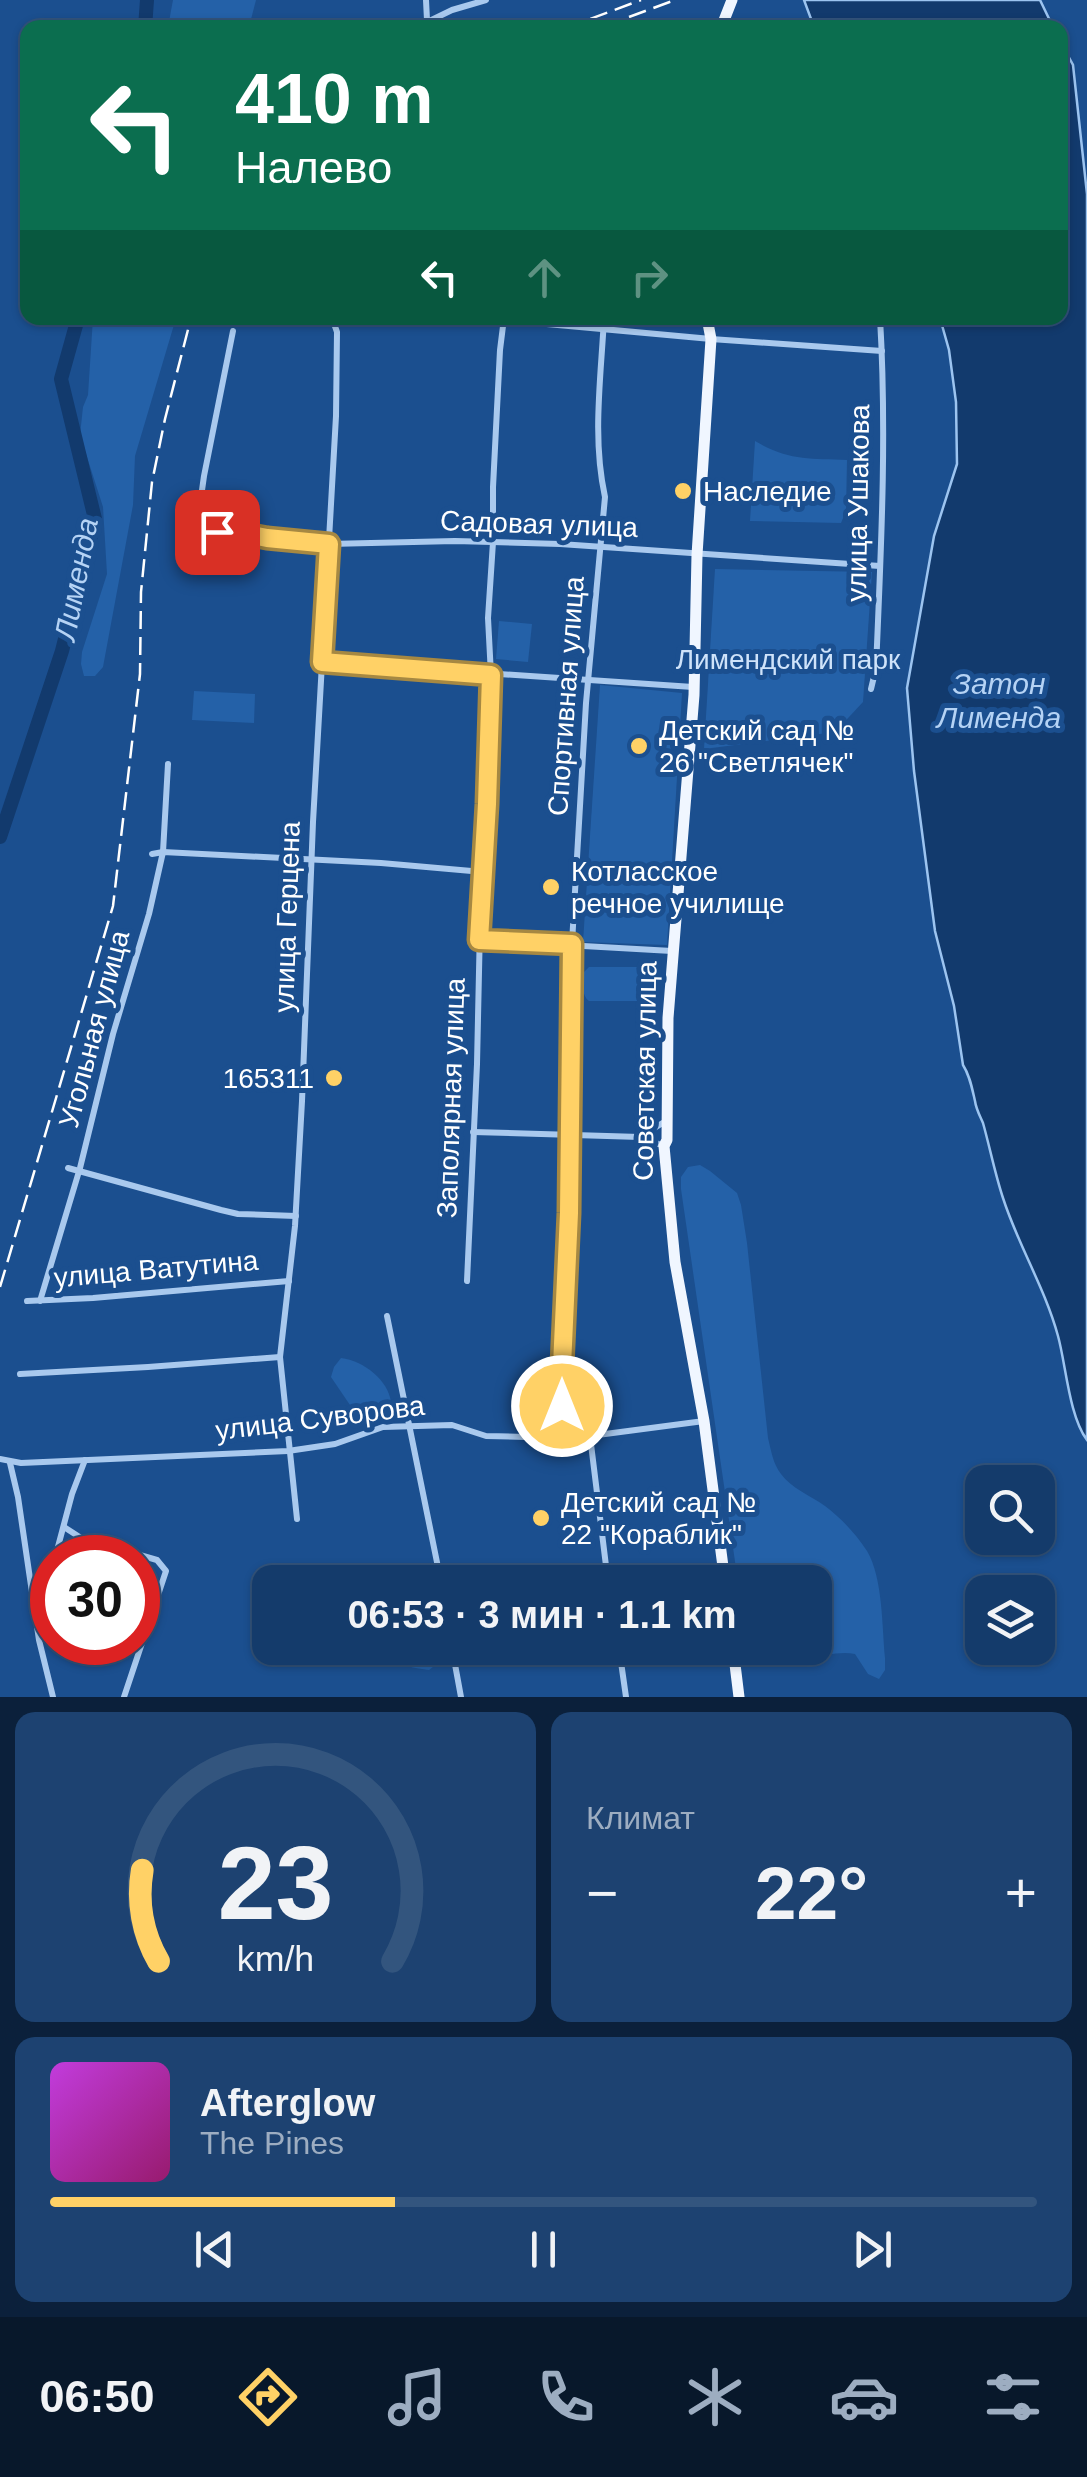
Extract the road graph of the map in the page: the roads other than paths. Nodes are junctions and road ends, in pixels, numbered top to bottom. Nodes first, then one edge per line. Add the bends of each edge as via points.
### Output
1 (426, 0) edge
2 (486, 0) edge
3 (428, 20) joint
4 (334, 325) edge
5 (503, 325) edge
6 (558, 325) edge
7 (603, 325) edge
8 (708, 325) edge
9 (880, 325) edge
10 (603, 330) junction
11 (233, 331) dead end
12 (711, 339) junction
13 (882, 351) junction
14 (492, 542) junction
15 (329, 544) junction
16 (599, 546) junction
17 (697, 556) junction
18 (880, 566) junction
19 (322, 662) junction
20 (491, 675) junction
21 (588, 678) junction
22 (694, 687) junction
23 (870, 688) dead end
24 (168, 764) dead end
25 (162, 852) junction
26 (152, 854) dead end
27 (312, 861) junction
28 (483, 872) junction
29 (479, 940) junction
30 (572, 944) junction
31 (672, 950) junction
32 (666, 1121) junction
33 (473, 1132) junction
34 (570, 1136) junction
35 (640, 1137) junction
36 (664, 1146) junction
37 (68, 1168) dead end
38 (79, 1171) junction
39 (296, 1216) junction
40 (289, 1281) junction
41 (467, 1281) dead end
42 (27, 1300) dead end
43 (40, 1301) junction
44 (387, 1316) dead end
45 (280, 1356) junction
46 (20, 1374) dead end
47 (704, 1420) junction
48 (409, 1427) junction
49 (590, 1436) junction
50 (562, 1438) junction
51 (288, 1450) junction
52 (0, 1459) edge
53 (85, 1460) junction
54 (9, 1462) junction
55 (297, 1518) dead end
56 (64, 1527) junction
57 (62, 1535) edge
58 (437, 1565) edge
59 (606, 1565) edge
60 (723, 1565) edge
61 (30, 1587) edge
62 (46, 1665) edge
63 (455, 1665) edge
64 (621, 1665) edge
65 (735, 1665) edge
66 (53, 1697) edge
67 (124, 1697) edge
68 (461, 1697) edge
69 (626, 1697) edge
70 (739, 1697) edge

1 - 3 street
2 - 3 street
4 - 15 street, улица Герцена
5 - 14 street, Заполярная улица
6 - 10 street
7 - 10 street, Спортивная улица
8 - 12 main road, Советская улица
9 - 13 street, улица Ушакова
10 - 12 street
10 - 16 street, Спортивная улица via 598,422 605,497
11 - 15 street, Садовая улица via 196,532
12 - 13 street
12 - 17 main road, Советская улица
13 - 18 street, улица Ушакова
14 - 15 street, Садовая улица
14 - 16 street, Садовая улица
14 - 20 street, Заполярная улица
15 - 19 street, улица Герцена
16 - 17 street, Садовая улица
16 - 21 street, Спортивная улица
17 - 18 street, Садовая улица
17 - 22 main road, Советская улица
18 - 23 street, улица Ушакова
19 - 20 street
19 - 27 street, улица Герцена
20 - 21 street
20 - 28 street, Заполярная улица
21 - 22 street
21 - 30 street, Спортивная улица
22 - 31 main road, Советская улица
24 - 25 street, Угольная улица
25 - 26 street
25 - 27 street
25 - 38 street, Угольная улица
27 - 28 street
27 - 39 street, улица Герцена
28 - 29 street, Заполярная улица
29 - 30 street
29 - 33 street, Заполярная улица
30 - 31 street
30 - 34 street, Спортивная улица
31 - 32 main road, Советская улица
32 - 35 street
32 - 36 main road, Советская улица
33 - 34 street
33 - 41 street, Заполярная улица
34 - 35 street
34 - 50 street, Спортивная улица
35 - 36 street
36 - 47 main road, Советская улица via 675,1262
37 - 38 street
38 - 39 street via 238,1214
38 - 43 street, Угольная улица
39 - 40 street, улица Герцена
40 - 43 street, улица Ватутина
40 - 45 street, улица Герцена
42 - 43 street, улица Ватутина
44 - 48 street
45 - 46 street
45 - 51 street, улица Герцена
47 - 49 street, улица Суворова
47 - 60 main road, Советская улица
48 - 50 street, улица Суворова via 452,1425 486,1436
48 - 51 street, улица Суворова
48 - 58 street
49 - 50 street, улица Суворова
49 - 59 street
51 - 53 street, улица Суворова
51 - 55 street, улица Герцена
52 - 54 street, улица Суворова
53 - 54 street, улица Суворова
53 - 56 street
54 - 61 street
56 - 57 street
56 - 67 street via 157,1560 166,1571
62 - 66 street
63 - 68 street
64 - 69 street
65 - 70 main road

